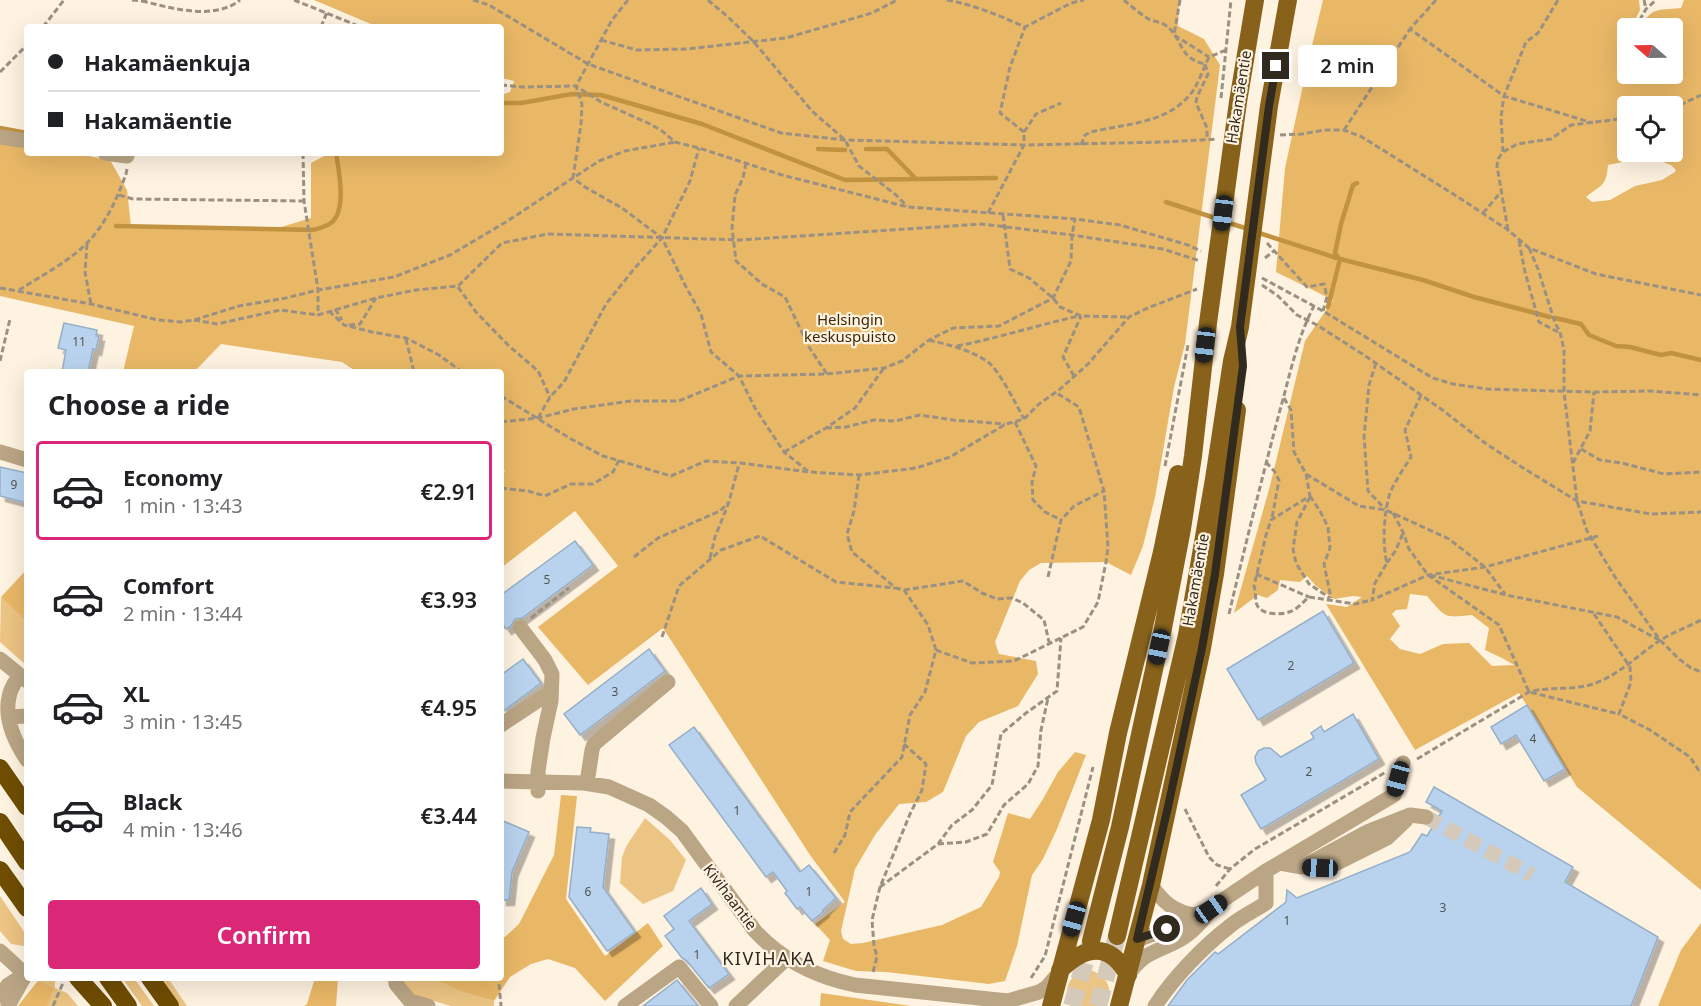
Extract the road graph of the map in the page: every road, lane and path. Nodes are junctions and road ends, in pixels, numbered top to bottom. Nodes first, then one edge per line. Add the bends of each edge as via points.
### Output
1 (64, 0) edge
2 (132, 0) edge
3 (240, 0) edge
4 (294, 0) edge
5 (473, 0) edge
6 (628, 0) edge
7 (708, 0) edge
8 (897, 0) edge
9 (947, 0) edge
10 (1084, 0) edge
11 (1124, 0) edge
12 (1180, 0) edge
13 (1231, 0) edge
14 (1255, 0) edge
15 (1288, 0) edge
16 (1436, 0) edge
17 (1558, 0) edge
18 (1644, 0) edge
19 (1656, 0) edge
20 (144, 1) edge
21 (1646, 9) junction
22 (327, 12) junction
23 (1641, 18) edge
24 (45, 24) edge
25 (322, 24) edge
26 (354, 24) edge
27 (1025, 27) junction
28 (1410, 29) junction
29 (1174, 35) junction
30 (601, 40) junction
31 (753, 41) junction
32 (24, 48) edge
33 (1226, 50) junction
34 (1209, 57) junction
35 (588, 64) junction
36 (1205, 64) junction
37 (0, 72) edge
38 (504, 85) edge
39 (576, 86) junction
40 (1701, 95) edge
41 (1504, 96) junction
42 (1229, 100) junction
43 (1061, 103) dead end
44 (1683, 104) edge
45 (1617, 120) edge
46 (1593, 123) junction
47 (1344, 130) junction
48 (1024, 132) junction
49 (1278, 135) dead end
50 (0, 137) edge
51 (1227, 138) dead end
52 (1207, 139) junction
53 (844, 140) junction
54 (24, 141) edge
55 (675, 142) junction
56 (1024, 145) junction
57 (1081, 145) junction
58 (699, 148) junction
59 (1503, 152) junction
60 (127, 156) edge
61 (303, 156) edge
62 (747, 163) junction
63 (573, 178) junction
64 (1501, 192) junction
65 (119, 195) junction
66 (304, 201) junction
67 (908, 207) junction
68 (988, 213) junction
69 (1483, 213) junction
70 (1003, 215) junction
71 (1075, 219) junction
72 (1004, 226) junction
73 (1508, 230) junction
74 (1072, 235) junction
75 (662, 238) junction
76 (1262, 238) dead end
77 (1519, 239) junction
78 (733, 240) junction
79 (87, 244) junction
80 (1188, 245) dead end
81 (1529, 248) junction
82 (1192, 258) dead end
83 (1259, 276) dead end
84 (1257, 281) dead end
85 (458, 286) junction
86 (0, 288) edge
87 (318, 290) junction
88 (17, 291) junction
89 (1701, 295) edge
90 (376, 298) junction
91 (1053, 298) junction
92 (91, 304) junction
93 (1150, 306) dead end
94 (1314, 306) junction
95 (335, 309) junction
96 (329, 311) junction
97 (1323, 311) junction
98 (318, 315) junction
99 (1080, 316) junction
100 (1129, 317) junction
101 (10, 319) dead end
102 (194, 320) junction
103 (1306, 321) junction
104 (344, 325) junction
105 (1240, 327) junction
106 (1560, 332) junction
107 (406, 338) junction
108 (929, 340) junction
109 (956, 347) junction
110 (0, 361) edge
111 (1376, 363) junction
112 (884, 368) junction
113 (413, 369) edge
114 (458, 369) edge
115 (827, 374) junction
116 (739, 376) junction
117 (1074, 376) junction
118 (1055, 392) junction
119 (1564, 392) junction
120 (1594, 392) junction
121 (1422, 395) junction
122 (1701, 395) edge
123 (550, 397) junction
124 (504, 398) edge
125 (1284, 398) junction
126 (1198, 409) junction
127 (538, 418) junction
128 (1024, 419) junction
129 (504, 422) edge
130 (1015, 422) junction
131 (1006, 424) junction
132 (826, 428) junction
133 (1581, 449) junction
134 (0, 452) edge
135 (784, 452) junction
136 (24, 459) edge
137 (619, 460) junction
138 (1266, 462) junction
139 (740, 463) junction
140 (1573, 464) junction
141 (1701, 471) edge
142 (809, 472) junction
143 (1306, 474) junction
144 (859, 475) junction
145 (504, 488) edge
146 (1104, 491) junction
147 (1310, 496) junction
148 (1577, 501) junction
149 (729, 502) junction
150 (1386, 510) junction
151 (1701, 512) edge
152 (1393, 513) junction
153 (1061, 520) junction
154 (1271, 520) junction
155 (1182, 529) junction
156 (1403, 532) junction
157 (1204, 533) junction
158 (1598, 536) dead end
159 (1591, 538) junction
160 (634, 557) dead end
161 (710, 560) junction
162 (1387, 563) junction
163 (1485, 567) junction
164 (1256, 574) junction
165 (1428, 575) junction
166 (1048, 577) dead end
167 (569, 588) dead end
168 (896, 588) junction
169 (904, 590) junction
170 (1506, 595) junction
171 (1309, 597) junction
172 (1331, 600) junction
173 (1372, 600) junction
174 (1593, 612) junction
175 (1229, 614) dead end
176 (1701, 620) edge
177 (520, 627) joint
178 (662, 637) dead end
179 (1061, 638) junction
180 (1660, 640) junction
181 (1049, 642) junction
182 (936, 650) junction
183 (0, 659) edge
184 (1629, 664) junction
185 (1701, 672) edge
186 (23, 678) edge
187 (668, 682) dead end
188 (551, 692) junction
189 (1529, 692) junction
190 (1049, 697) junction
191 (1619, 714) junction
192 (24, 716) edge
193 (9, 717) junction
194 (504, 723) edge
195 (904, 744) junction
196 (24, 756) edge
197 (1402, 763) junction
198 (0, 768) edge
199 (1701, 774) edge
200 (504, 780) edge
201 (587, 783) junction
202 (538, 786) junction
203 (1394, 795) junction
204 (24, 803) edge
205 (1185, 809) dead end
206 (1410, 816) junction
207 (1426, 817) tunnel mouth
208 (0, 822) edge
209 (938, 844) junction
210 (834, 853) dead end
211 (24, 858) edge
212 (1280, 863) junction
213 (1230, 869) junction
214 (0, 870) edge
215 (1266, 871) junction
216 (1151, 885) junction
217 (880, 887) junction
218 (1214, 888) dead end
219 (24, 904) edge
220 (1211, 909) junction
221 (1195, 915) junction
222 (1117, 936) tunnel mouth
223 (1137, 939) junction
224 (1094, 945) junction
225 (0, 951) edge
226 (787, 958) junction
227 (1060, 970) junction
228 (24, 971) edge
229 (24, 974) edge
230 (1128, 975) junction
231 (872, 976) dead end
232 (24, 977) edge
233 (70, 981) edge
234 (72, 981) edge
235 (110, 981) edge
236 (152, 981) edge
237 (396, 984) dead end
238 (499, 984) dead end
239 (3, 986) edge
240 (1012, 1004) edge
241 (8, 1006) edge
242 (53, 1006) edge
243 (103, 1006) edge
244 (128, 1006) edge
245 (170, 1006) edge
246 (428, 1006) edge
247 (501, 1006) edge
248 (625, 1006) edge
249 (711, 1006) edge
250 (736, 1006) edge
251 (1051, 1006) edge
252 (1119, 1006) edge
253 (1155, 1006) edge

1 - 24 path
2 - 20 path
3 - 20 path via 216,10 191,12
4 - 22 path
5 - 35 path via 489,5
6 - 30 path
7 - 31 path
8 - 31 path via 872,13 804,33
9 - 27 path via 977,7
10 - 27 path
11 - 29 path via 1148,20 1164,24
12 - 29 path
13 - 33 path
14 - 42 main road, Hakamäentie
15 - 105 main road, Hakamäentie via 1269,106
16 - 28 path
17 - 41 path via 1538,33 1526,42
18 - 21 path
19 - 21 path
21 - 23 path
22 - 25 path
22 - 26 path
27 - 48 path via 1010,67 1000,113
28 - 41 path
28 - 47 path
29 - 34 path
29 - 36 path via 1187,56
30 - 31 path via 637,50
30 - 35 path
31 - 53 path via 812,111
32 - 37 path
33 - 34 path
33 - 42 path
34 - 36 path
35 - 39 path
35 - 53 path via 781,133
36 - 52 path via 1208,74 1197,103
36 - 57 path via 1188,98 1169,112 1091,132
38 - 39 path
39 - 55 path via 601,102 650,123
39 - 63 path via 582,104
40 - 44 path
41 - 46 path
41 - 59 path
42 - 126 main road, Hakamäentie
43 - 48 path via 1036,114
45 - 46 path
46 - 59 path via 1572,125 1551,139 1517,144
47 - 49 path
47 - 69 path via 1362,137
48 - 56 path
50 - 54 street
51 - 52 path
52 - 57 path
53 - 56 path
53 - 67 path via 859,166
55 - 58 path
55 - 63 path via 625,151 599,161
56 - 57 path
56 - 68 path
58 - 62 path
58 - 75 path via 690,181
59 - 64 path via 1497,166
60 - 65 path
61 - 66 path
62 - 67 path
62 - 78 path via 735,195
63 - 75 path
63 - 87 path via 450,255 394,277
64 - 69 path
64 - 73 path
65 - 66 path via 133,199
65 - 79 path
66 - 87 path
67 - 68 path
68 - 70 path
69 - 73 path
70 - 71 path
70 - 72 path
71 - 74 path
71 - 80 path via 1120,225
72 - 74 path
72 - 78 path via 982,224
72 - 91 path via 1010,269 1029,278
73 - 77 path
74 - 82 path via 1163,249
74 - 91 path via 1071,261
75 - 78 path
75 - 85 path via 548,234 502,243
75 - 116 path via 701,314 711,352
75 - 123 path via 606,304 564,382
76 - 97 path via 1307,287 1324,284 1327,297
77 - 81 path
77 - 106 path via 1539,322
78 - 115 path via 736,261 762,284 785,297
79 - 88 path
79 - 92 path via 85,272
81 - 89 path via 1596,274
81 - 106 path
83 - 94 path
84 - 103 path
85 - 90 path
85 - 123 path via 476,312 538,371
86 - 88 path
87 - 98 path
87 - 102 path via 239,306
88 - 92 path
90 - 95 path
90 - 104 path via 360,324
91 - 99 path via 1060,307
91 - 108 path via 999,326 953,328
92 - 102 path via 159,320
93 - 100 path
94 - 97 path
94 - 103 path
95 - 96 path
95 - 104 path
96 - 98 path
96 - 104 path
97 - 119 path via 1403,362 1443,382 1487,389
98 - 102 path via 280,310 217,324
99 - 100 path
99 - 109 path
99 - 117 path via 1063,357
100 - 117 path
101 - 110 path
103 - 111 path
103 - 125 path
104 - 107 path
105 - 157 main road, Hakamäentie
105 - 216 main road, Hakamäentie via 1243,366 1215,574
106 - 119 path
107 - 113 path
107 - 114 path
108 - 109 path
108 - 112 path via 902,361
109 - 128 path via 989,363
111 - 121 path
111 - 150 path via 1369,385 1364,436 1368,491
112 - 115 path
112 - 132 path via 855,408
115 - 116 path
116 - 127 path via 679,401 631,401
116 - 135 path
117 - 118 path
118 - 128 path
118 - 146 path via 1079,407
119 - 120 path
119 - 140 path
120 - 122 path
120 - 133 path via 1590,431
121 - 148 path via 1494,449
121 - 150 path via 1405,430 1411,457 1390,492
123 - 127 path
124 - 127 path
125 - 138 path
125 - 143 path via 1291,410 1294,452
126 - 155 main road, Hakamäentie
126 - 227 main road, Hakamäentie via 1181,455 1101,820
127 - 129 path
127 - 137 path via 603,456
128 - 130 path
130 - 131 path
130 - 153 path via 1036,466 1033,500
131 - 132 path via 920,415
131 - 144 path via 950,457 916,468
132 - 135 path
133 - 140 path
133 - 141 path via 1600,460 1664,474
134 - 136 street
135 - 142 path
137 - 139 path via 671,476 706,461
137 - 145 path via 613,472 593,484 571,484 545,496
138 - 154 path via 1279,480
138 - 175 path
139 - 142 path
139 - 149 path
140 - 148 path
142 - 144 path
143 - 147 path
143 - 150 path via 1359,506
144 - 168 path via 847,534 852,552
146 - 153 path via 1074,506
146 - 179 path via 1108,547 1098,602 1083,627
147 - 154 path
147 - 172 path via 1328,527 1330,548 1324,564
147 - 172 path via 1297,522 1293,549 1296,563 1310,584
148 - 151 path via 1651,514
148 - 159 path
149 - 160 path via 720,511 658,538
149 - 161 path
150 - 152 path
150 - 162 path
152 - 156 path
152 - 163 path via 1449,538
153 - 166 path
154 - 164 path
155 - 157 street
155 - 224 main road, Hakamäentie
156 - 162 path
156 - 165 path via 1409,549
157 - 222 main road, Hakamäentie via 1187,635
158 - 159 path
159 - 163 path
159 - 180 path
161 - 168 path via 721,550 760,536 836,582
161 - 178 path via 679,586
162 - 173 path via 1375,583
163 - 165 path
163 - 170 path
164 - 171 path
164 - 171 path via 1257,605 1265,612 1290,612
165 - 170 path
165 - 173 path
165 - 189 path via 1499,625
167 - 177 path
168 - 169 path
169 - 181 path via 963,581 996,599 1012,598 1044,620
169 - 182 path via 928,626
170 - 174 path
171 - 172 path
172 - 173 path via 1355,604
174 - 180 path via 1617,617
174 - 184 path
176 - 180 path
177 - 188 street via 552,674
179 - 181 path
179 - 190 path via 1057,691
180 - 184 path
180 - 185 path via 1679,659
181 - 182 path via 1014,661 972,663
182 - 195 path via 925,692 910,715
183 - 186 street
184 - 189 path via 1593,684
184 - 191 path via 1631,682
186 - 193 street via 9,697
187 - 201 street via 594,744
188 - 194 street
188 - 202 street
189 - 191 path
189 - 197 path via 1418,759
190 - 209 path via 1001,734 992,785
190 - 209 path via 1038,766 1028,784 1004,805 987,834 966,842
191 - 199 path via 1690,757
192 - 193 street
193 - 196 street via 16,744
195 - 210 path via 902,757 850,812 845,835
195 - 217 path via 926,764 922,790
197 - 203 street
197 - 213 path via 1255,849
198 - 204 highway
200 - 202 street, Kivihaantie
201 - 202 street, Kivihaantie
201 - 226 street, Kivihaantie via 631,795 682,831 755,931
203 - 206 street
203 - 212 street
205 - 213 path via 1209,857
206 - 207 street
206 - 212 street via 1367,832 1302,867
208 - 211 highway
209 - 217 path
212 - 215 street
213 - 218 path
214 - 219 highway
215 - 220 street
215 - 253 street via 1266,903 1207,946
216 - 221 street via 1172,909
216 - 223 main road, Hakamäentie
217 - 231 path via 872,920 877,957
220 - 221 street
220 - 230 street via 1188,934 1145,956
221 - 223 street
223 - 224 main road
223 - 230 main road, Hakamäentie
224 - 227 main road
224 - 230 main road via 1116,958
225 - 228 street
226 - 240 street, Kivihaantie via 810,972 855,985
226 - 250 street
227 - 240 street, Kivihaantie via 1047,987
227 - 251 main road, Hakamäentie
229 - 239 street
230 - 252 main road, Hakamäentie
232 - 241 street
233 - 242 path
234 - 243 highway
235 - 244 highway
236 - 245 highway
237 - 246 street via 410,1001
238 - 247 path
248 - 249 street via 679,967

